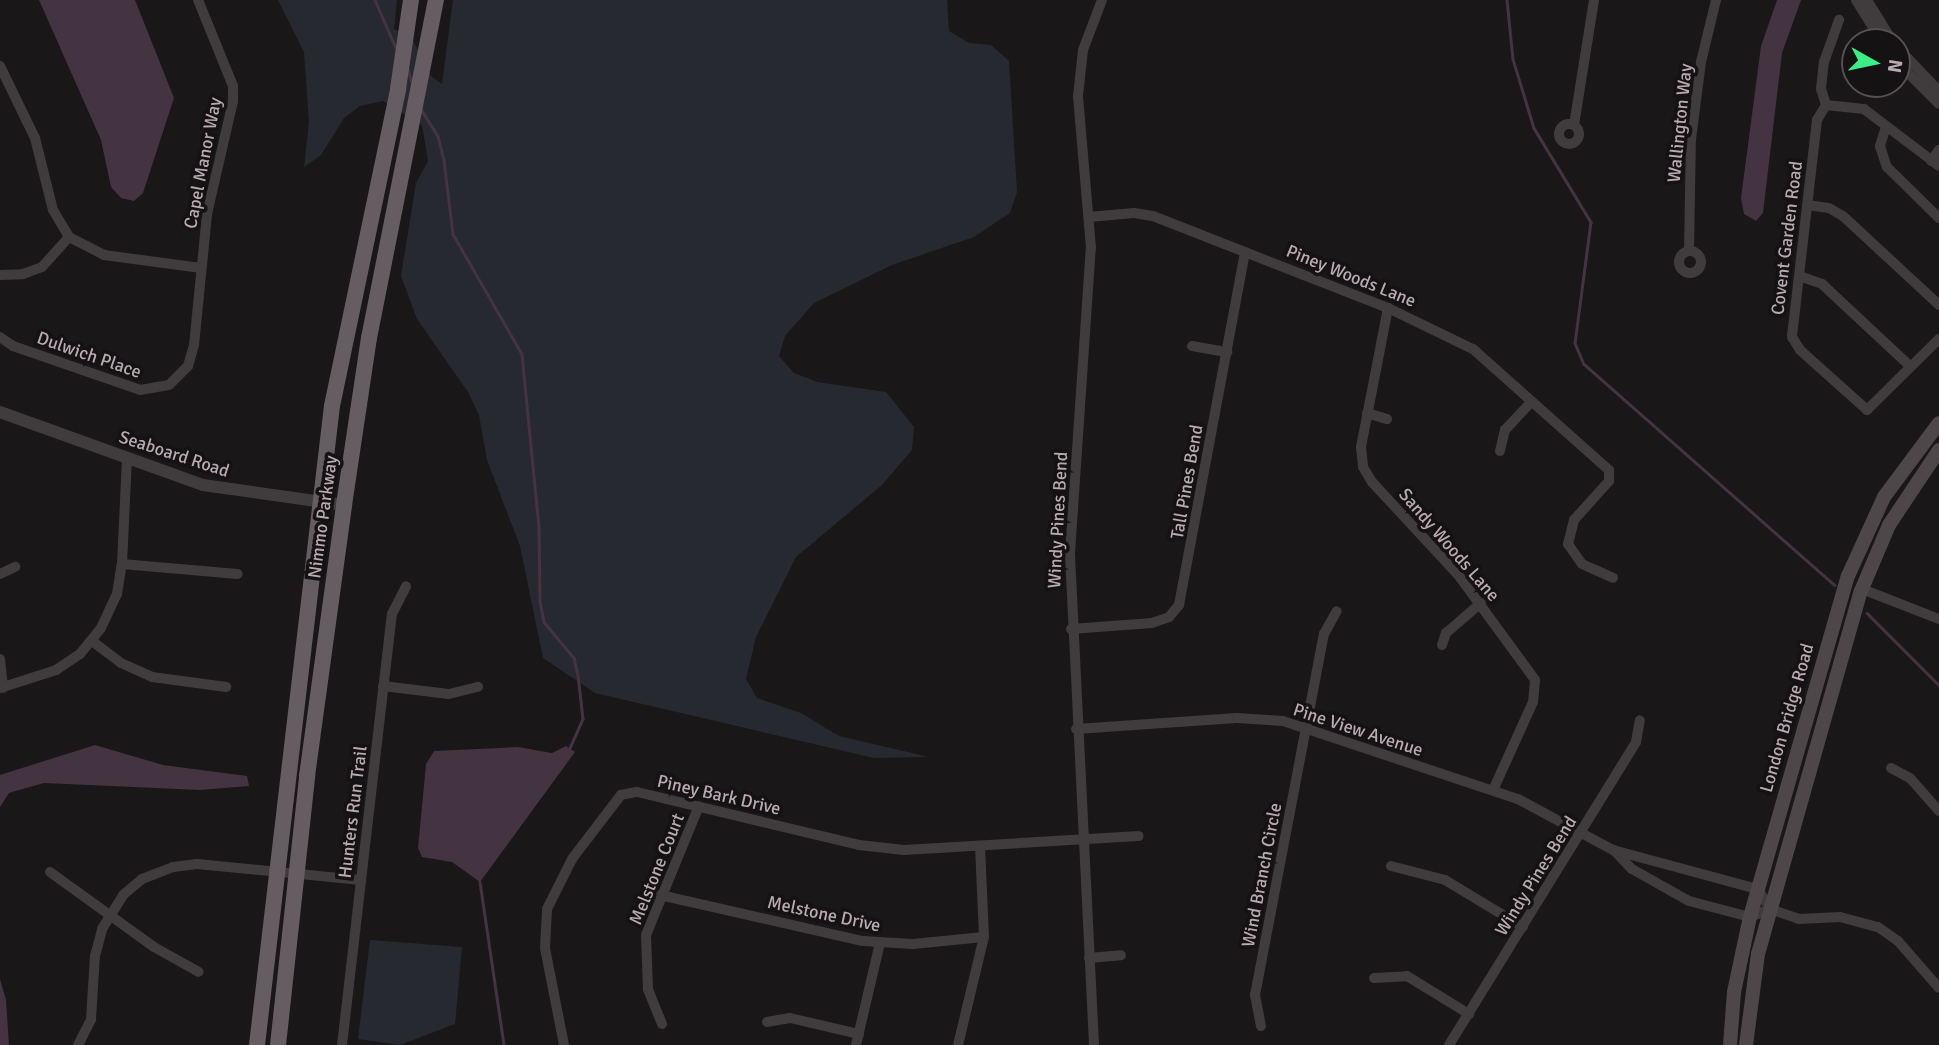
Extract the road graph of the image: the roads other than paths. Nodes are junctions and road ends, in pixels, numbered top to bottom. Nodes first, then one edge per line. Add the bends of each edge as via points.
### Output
1 (198, 0) edge
2 (411, 0) edge
3 (436, 0) edge
4 (1102, 0) edge
5 (1594, 0) edge
6 (1716, 0) edge
7 (1856, 0) edge
8 (1867, 0) edge
9 (1839, 20) dead end
10 (1873, 28) edge
11 (1884, 28) edge
12 (1911, 62) edge
13 (0, 66) edge
14 (1911, 76) edge
15 (4, 86) edge
16 (1939, 91) edge
17 (1939, 104) edge
18 (1826, 105) junction
19 (1574, 125) dead end
20 (1886, 127) junction
21 (1939, 150) edge
22 (1935, 164) edge
23 (1807, 205) junction
24 (1089, 217) junction
25 (1939, 218) edge
26 (69, 237) junction
27 (1689, 250) dead end
28 (1245, 252) junction
29 (201, 268) junction
30 (0, 275) edge
31 (1799, 276) junction
32 (1939, 305) edge
33 (1388, 308) junction
34 (0, 337) edge
35 (1939, 339) edge
36 (1192, 346) dead end
37 (1227, 352) junction
38 (1910, 366) junction
39 (1531, 402) junction
40 (0, 412) edge
41 (1367, 413) junction
42 (1387, 419) dead end
43 (1939, 423) edge
44 (1939, 450) edge
45 (1500, 451) dead end
46 (127, 459) junction
47 (320, 502) junction
48 (344, 505) junction
49 (122, 564) junction
50 (15, 567) dead end
51 (238, 573) dead end
52 (0, 574) edge
53 (1613, 578) dead end
54 (406, 586) dead end
55 (1862, 589) junction
56 (1481, 603) junction
57 (1337, 611) dead end
58 (1939, 619) edge
59 (1071, 629) junction
60 (92, 641) junction
61 (1443, 645) dead end
62 (0, 659) edge
63 (383, 686) junction
64 (226, 687) dead end
65 (478, 687) dead end
66 (1, 688) edge
67 (1640, 720) dead end
68 (1306, 728) junction
69 (1076, 729) junction
70 (1891, 768) dead end
71 (1493, 790) junction
72 (699, 806) junction
73 (1939, 811) edge
74 (1582, 833) junction
75 (1139, 836) dead end
76 (1083, 840) junction
77 (980, 846) junction
78 (1613, 850) junction
79 (1391, 866) dead end
80 (50, 872) dead end
81 (277, 872) junction
82 (297, 873) junction
83 (361, 880) junction
84 (1758, 888) junction
85 (660, 895) junction
86 (1770, 909) junction
87 (108, 915) junction
88 (1750, 917) junction
89 (1523, 927) junction
90 (984, 937) junction
91 (880, 943) junction
92 (1121, 956) dead end
93 (1089, 958) junction
94 (199, 972) dead end
95 (1374, 978) dead end
96 (1939, 988) edge
97 (1469, 1014) junction
98 (767, 1022) dead end
99 (662, 1024) dead end
100 (1261, 1026) dead end
101 (857, 1040) edge
102 (78, 1045) edge
103 (257, 1045) edge
104 (278, 1045) edge
105 (342, 1045) edge
106 (564, 1045) edge
107 (958, 1045) edge
108 (1094, 1045) edge
109 (1450, 1045) edge
110 (1730, 1045) edge
111 (1746, 1045) edge

1 - 29 street, Capel Manor Way via 233,86 211,189
2 - 47 highway, Nimmo Parkway via 398,89 332,406
3 - 48 highway, Nimmo Parkway via 417,116 369,338
4 - 24 street, Windy Pines Bend via 1083,50 1078,96
5 - 19 street
6 - 27 street, Wallington Way via 1690,139
7 - 10 street
8 - 11 street
9 - 18 street via 1825,62 1821,89
12 - 16 street
13 - 15 street
14 - 17 street
15 - 26 street via 38,147 53,210
18 - 20 street via 1864,109
18 - 23 street, Covent Garden Road via 1817,120
20 - 22 street
20 - 25 street via 1880,146 1888,167
21 - 22 street
23 - 31 street, Covent Garden Road
23 - 32 street via 1829,208 1843,216
24 - 28 street, Piney Woods Lane via 1145,214
24 - 59 street, Windy Pines Bend via 1091,264 1070,553
26 - 29 street via 104,255
26 - 30 street via 42,267
28 - 33 street, Piney Woods Lane
28 - 37 street, Tall Pines Bend
29 - 34 street, Dulwich Place via 191,358 177,380 162,388 130,388 13,346
31 - 38 street via 1822,284
31 - 38 street, Covent Garden Road via 1792,337 1800,350 1867,410
33 - 39 street, Piney Woods Lane via 1473,349
33 - 41 street, Sandy Woods Lane
35 - 38 street, Covent Garden Road
36 - 37 street
37 - 59 street, Tall Pines Bend via 1179,605 1169,617 1152,623
39 - 45 street via 1505,430
39 - 53 street, Piney Woods Lane via 1609,470 1611,477 1574,520 1568,544 1582,564
40 - 46 street, Seaboard Road
41 - 42 street
41 - 56 street, Sandy Woods Lane via 1361,447 1367,476
43 - 84 main road, London Bridge Road via 1884,497 1860,547
44 - 55 main road, London Bridge Road via 1889,525
46 - 47 street, Seaboard Road via 225,490
46 - 49 street
47 - 48 street, Seaboard Road
47 - 81 highway, Nimmo Parkway
48 - 82 highway, Nimmo Parkway
49 - 51 street
49 - 60 street via 111,610
50 - 52 street
54 - 63 street, Hunters Run Trail via 392,614
55 - 58 street
55 - 86 main road, London Bridge Road
56 - 61 street via 1446,632
56 - 71 street, Sandy Woods Lane via 1532,672 1536,688
57 - 68 street, Wind Branch Circle via 1324,634
59 - 69 street, Windy Pines Bend
60 - 64 street via 121,663 152,677
60 - 66 street via 56,670
62 - 66 street
63 - 65 street via 449,694
63 - 83 street, Hunters Run Trail
67 - 74 street, Windy Pines Bend via 1636,742
68 - 69 street, Pine View Avenue via 1283,721 1237,718
68 - 71 street, Pine View Avenue
68 - 100 street, Wind Branch Circle via 1255,995
69 - 76 street, Windy Pines Bend
70 - 73 street via 1910,778
71 - 74 street, Pine View Avenue
72 - 77 street, Piney Bark Drive via 859,845 904,850
72 - 85 street, Melstone Court via 683,854
72 - 106 street, Piney Bark Drive via 637,792 621,795 594,826 552,893 544,923 545,948
74 - 78 street, Pine View Avenue
74 - 89 street, Windy Pines Bend
75 - 76 street, Piney Bark Drive
76 - 77 street, Piney Bark Drive
76 - 93 street, Windy Pines Bend
77 - 90 street
78 - 84 street, Pine View Avenue
78 - 88 street, Pine View Avenue via 1632,869 1675,895
79 - 89 street via 1446,880
80 - 87 street
81 - 82 street
81 - 87 street via 206,864 173,867 133,886
81 - 103 highway, Nimmo Parkway
82 - 83 street
82 - 104 highway, Nimmo Parkway
83 - 105 street, Hunters Run Trail
84 - 86 street
84 - 88 main road, London Bridge Road
85 - 91 street, Melstone Drive
85 - 99 street, Melstone Court via 649,920 645,957 648,989
86 - 88 street
86 - 96 street via 1800,919 1840,917 1878,927 1898,940
86 - 111 main road, London Bridge Road via 1752,983
87 - 94 street
87 - 102 street via 95,956 91,1019
88 - 110 main road, London Bridge Road via 1734,992
89 - 97 street, Windy Pines Bend
90 - 91 street, Melstone Drive
90 - 107 street
91 - 101 street
92 - 93 street
93 - 108 street, Windy Pines Bend
95 - 97 street via 1407,976
97 - 109 street, Windy Pines Bend
98 - 101 street via 790,1018

